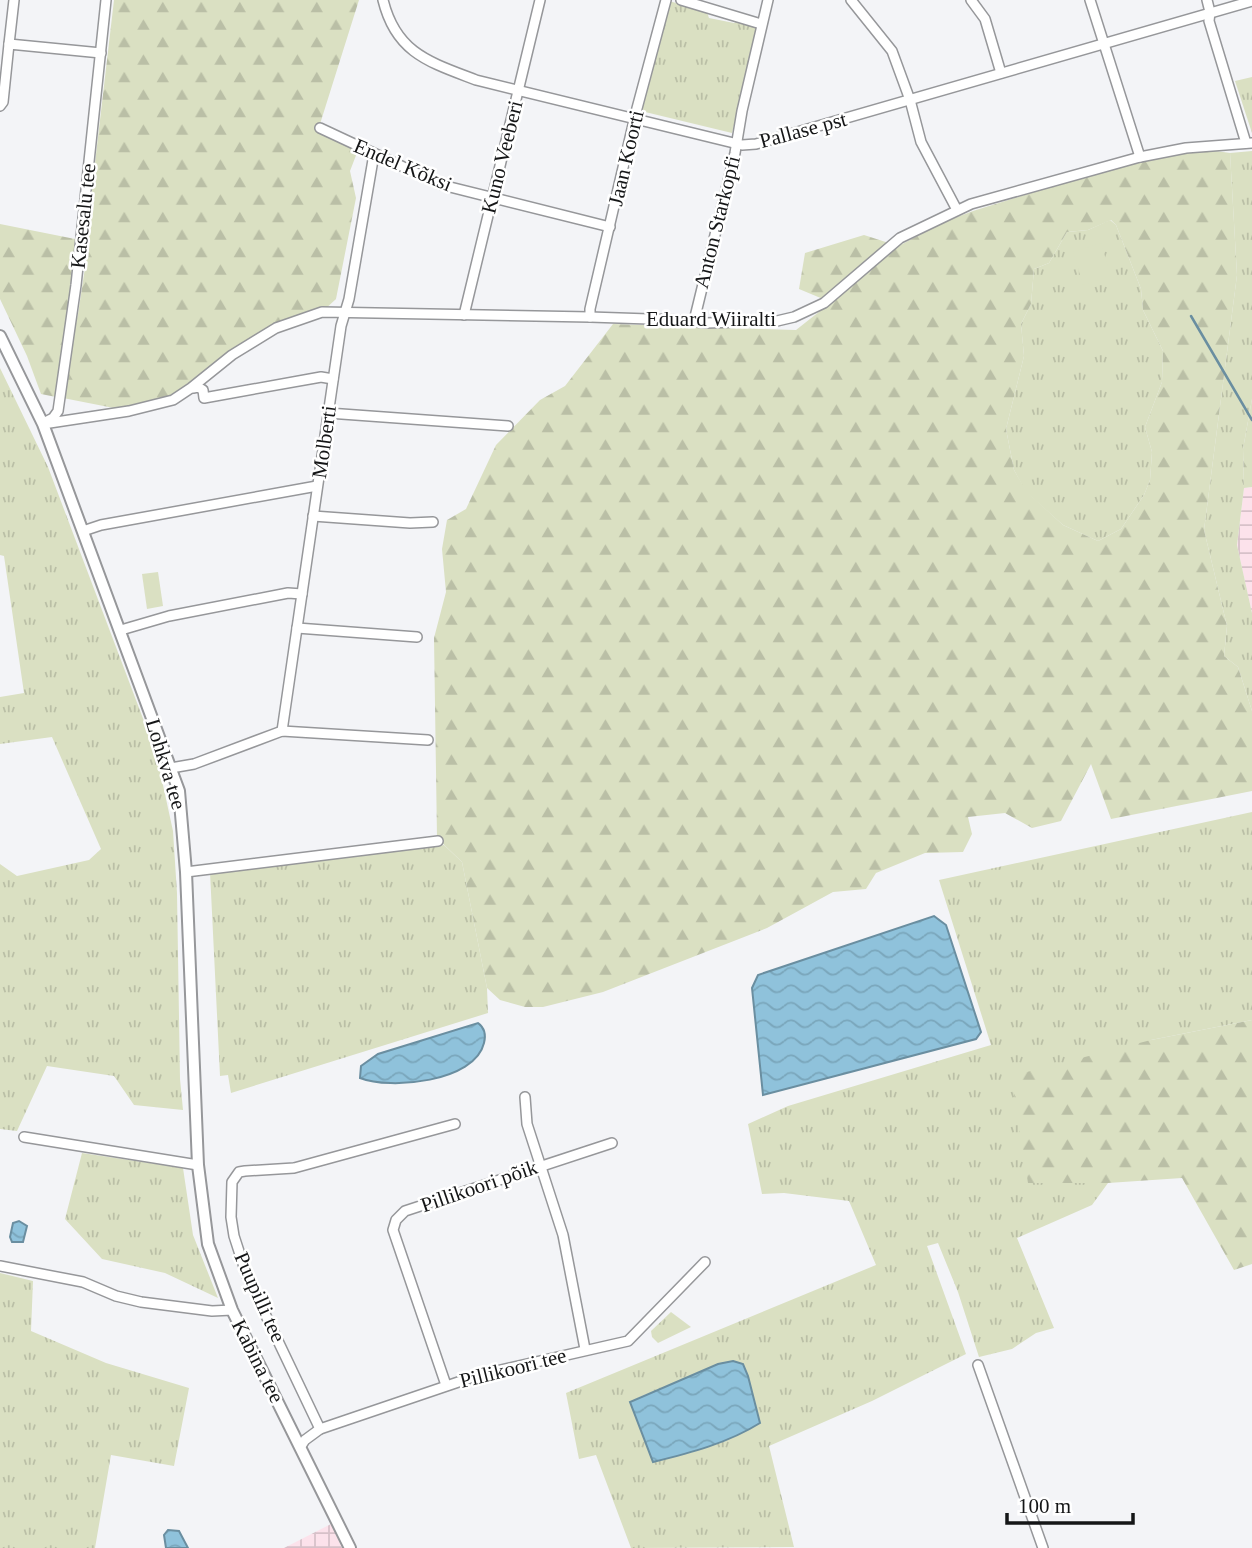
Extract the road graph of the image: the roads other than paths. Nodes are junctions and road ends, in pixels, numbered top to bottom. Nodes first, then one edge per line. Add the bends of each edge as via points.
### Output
1 (13, 0) edge
2 (106, 0) edge
3 (383, 0) edge
4 (540, 0) edge
5 (666, 0) edge
6 (681, 0) edge
7 (768, 0) edge
8 (851, 0) edge
9 (971, 0) edge
10 (1090, 0) edge
11 (1207, 0) edge
12 (1252, 1) edge
13 (1210, 12) junction
14 (761, 24) junction
15 (1104, 43) junction
16 (9, 44) junction
17 (101, 53) junction
18 (1001, 73) junction
19 (518, 91) junction
20 (910, 100) junction
21 (0, 106) edge
22 (634, 120) junction
23 (320, 128) dead end
24 (1249, 143) edge
25 (736, 145) junction
26 (374, 154) junction
27 (1140, 157) junction
28 (492, 197) junction
29 (957, 210) junction
30 (610, 227) junction
31 (345, 312) junction
32 (464, 315) junction
33 (590, 317) junction
34 (694, 321) junction
35 (0, 336) edge
36 (333, 379) junction
37 (191, 388) junction
38 (328, 413) junction
39 (43, 424) junction
40 (508, 426) dead end
41 (317, 486) junction
42 (313, 516) junction
43 (433, 522) dead end
44 (83, 531) junction
45 (302, 594) junction
46 (297, 628) junction
47 (121, 630) junction
48 (417, 637) dead end
49 (282, 731) junction
50 (428, 740) dead end
51 (171, 768) junction
52 (438, 841) dead end
53 (186, 872) junction
54 (525, 1097) dead end
55 (455, 1124) dead end
56 (24, 1137) dead end
57 (612, 1143) dead end
58 (198, 1165) junction
59 (540, 1165) junction
60 (705, 1262) dead end
61 (0, 1266) edge
62 (232, 1310) junction
63 (585, 1349) junction
64 (978, 1365) dead end
65 (446, 1385) junction
66 (320, 1429) junction
67 (301, 1446) junction
68 (350, 1548) edge
69 (1043, 1548) edge

1 - 16 street
2 - 17 street, Kasesalu tee
3 - 19 street, Pallase pst via 388,20 408,48 464,76
4 - 19 street, Kuno Veeberi
5 - 22 street, Jaan Koorti
6 - 14 street
7 - 14 street, Anton Starkopfi
8 - 20 street via 892,51
9 - 18 street via 985,19
10 - 15 street
11 - 13 street
12 - 13 street, Pallase pst
13 - 15 street, Pallase pst
13 - 24 street
14 - 25 street, Anton Starkopfi
15 - 18 street, Pallase pst
15 - 27 street
16 - 17 street
16 - 21 street
17 - 39 street, Kasesalu tee via 58,411
18 - 20 street, Pallase pst
19 - 22 street, Pallase pst
19 - 28 street, Kuno Veeberi
20 - 25 street, Pallase pst via 756,144
20 - 29 street via 921,142
22 - 25 street, Pallase pst
22 - 30 street, Jaan Koorti
23 - 26 street, Endel Kõksi
24 - 27 street, Eduard Wiiralti
25 - 34 street, Anton Starkopfi
26 - 28 street, Endel Kõksi via 442,185
26 - 31 street, Molberti
27 - 29 street, Eduard Wiiralti
28 - 30 street, Endel Kõksi
28 - 32 street, Kuno Veeberi
29 - 34 street, Eduard Wiiralti via 900,238 839,292 794,317 766,322
30 - 33 street, Jaan Koorti
31 - 32 street, Eduard Wiiralti
31 - 36 street, Molberti
31 - 37 street, Eduard Wiiralti via 322,312 276,328
32 - 33 street, Eduard Wiiralti
33 - 34 street, Eduard Wiiralti
35 - 39 street, Lohkva tee
36 - 37 street via 321,377 204,398 202,390
36 - 38 street, Molberti
37 - 39 street, Eduard Wiiralti via 156,405
38 - 40 street
38 - 41 street, Molberti
39 - 44 street, Lohkva tee
41 - 42 street, Molberti
41 - 44 street
42 - 43 street
42 - 45 street, Molberti
44 - 47 street, Lohkva tee
45 - 46 street, Molberti
45 - 47 street via 169,616
46 - 48 street
46 - 49 street, Molberti
47 - 51 street, Lohkva tee
49 - 50 street
49 - 51 street
51 - 53 street, Lohkva tee via 182,810
52 - 53 street
53 - 58 street, Lohkva tee
54 - 59 street via 527,1124
55 - 66 street, Puupilli tee via 294,1168 239,1172 232,1182 231,1217 240,1258
56 - 58 street
57 - 59 street, Pillikoori põik
58 - 62 street, Kabina tee via 208,1244
59 - 63 street via 563,1235
59 - 65 street, Pillikoori põik via 405,1211 396,1220 393,1230
60 - 63 street, Pillikoori tee via 628,1341
61 - 62 street via 74,1280 141,1302
62 - 67 street, Kabina tee
63 - 65 street, Pillikoori tee
64 - 69 street
65 - 66 street, Pillikoori tee
66 - 67 street, Pillikoori tee
67 - 68 street, Kabina tee

